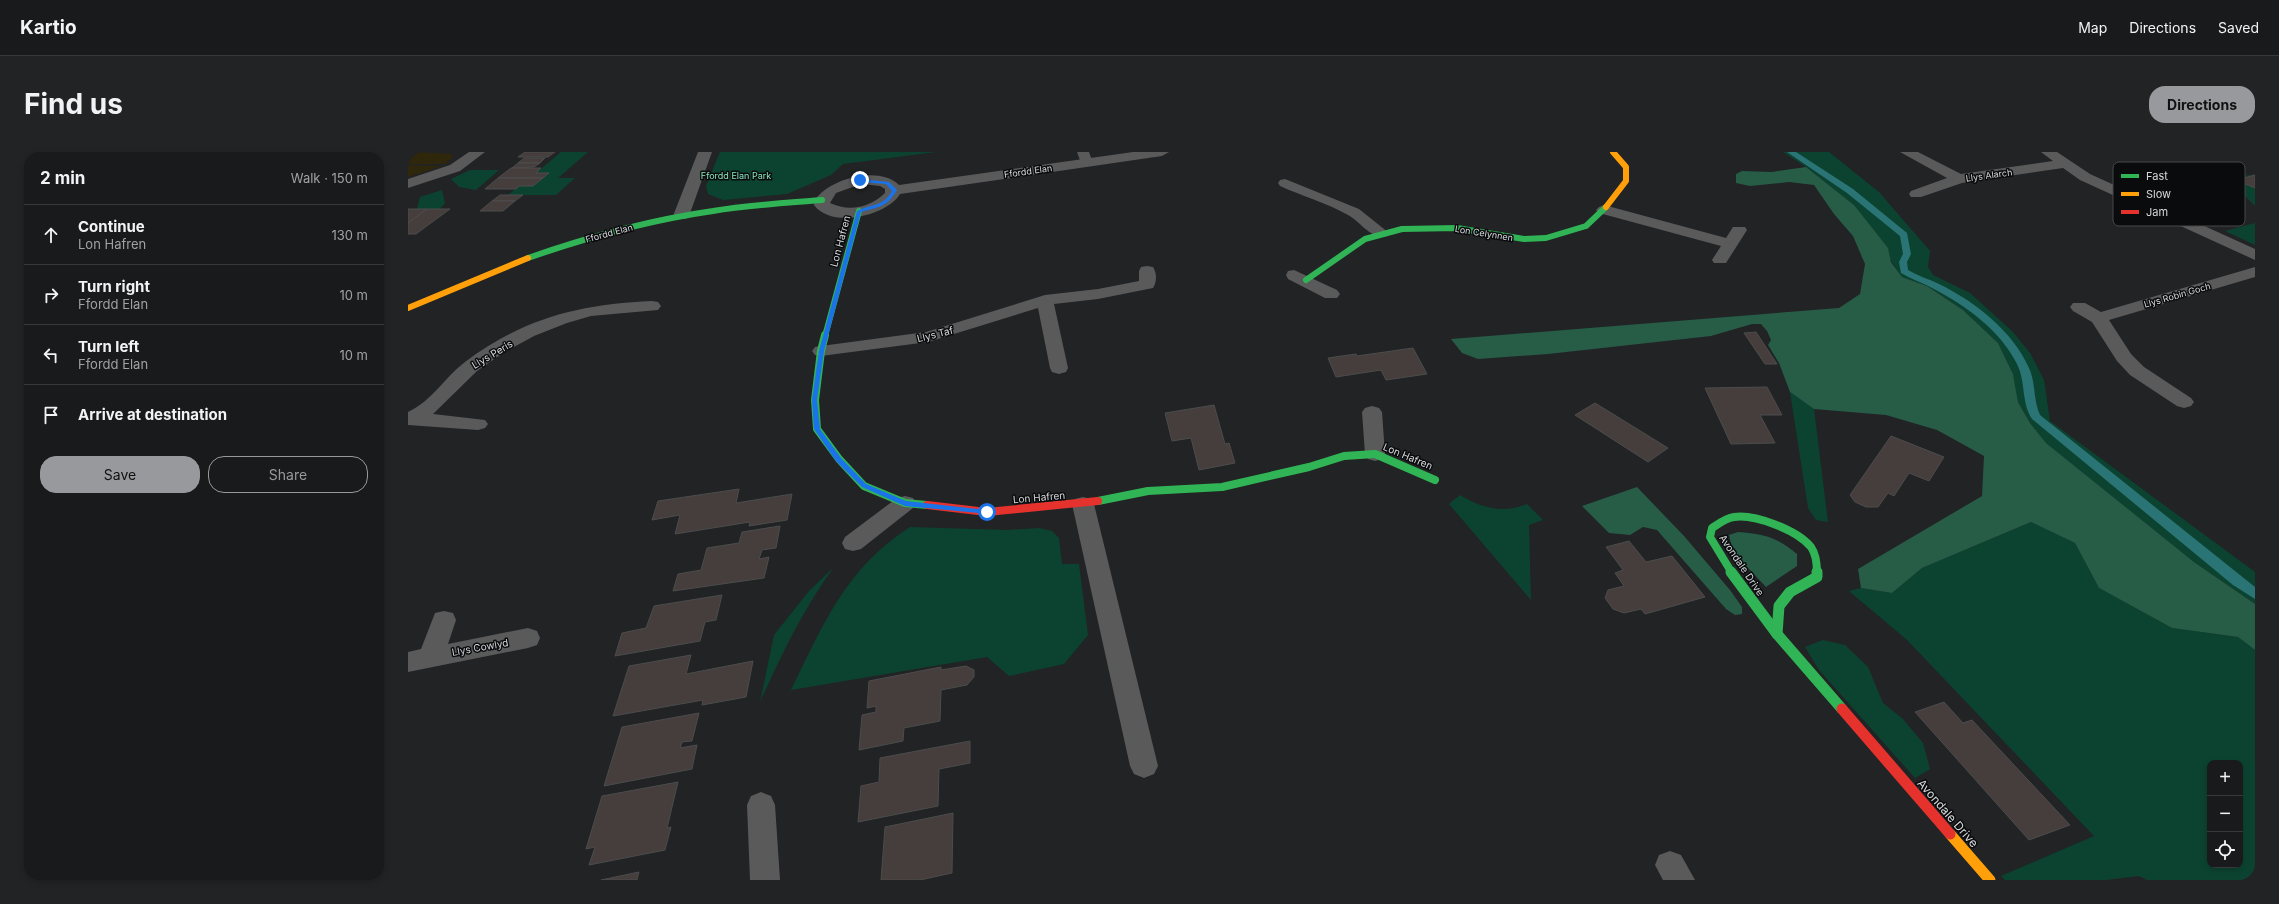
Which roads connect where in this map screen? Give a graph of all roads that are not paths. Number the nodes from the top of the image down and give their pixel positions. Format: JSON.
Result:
{"nodes":[{"id":1,"x":478,"y":152,"type":"edge"},
{"id":2,"x":705,"y":152,"type":"edge"},
{"id":3,"x":1162,"y":152,"type":"edge"},
{"id":4,"x":1613,"y":152,"type":"edge"},
{"id":5,"x":1907,"y":152,"type":"edge"},
{"id":6,"x":2048,"y":152,"type":"edge"},
{"id":7,"x":1085,"y":157,"type":"edge"},
{"id":8,"x":2064,"y":164,"type":"junction"},
{"id":9,"x":1959,"y":179,"type":"junction"},
{"id":10,"x":1281,"y":181,"type":"dead end"},
{"id":11,"x":408,"y":184,"type":"edge"},
{"id":12,"x":895,"y":190,"type":"junction"},
{"id":13,"x":2113,"y":190,"type":"edge"},
{"id":14,"x":1916,"y":194,"type":"dead end"},
{"id":15,"x":822,"y":200,"type":"junction"},
{"id":16,"x":1604,"y":210,"type":"junction"},
{"id":17,"x":859,"y":211,"type":"junction"},
{"id":18,"x":681,"y":216,"type":"junction"},
{"id":19,"x":2192,"y":226,"type":"edge"},
{"id":20,"x":1739,"y":230,"type":"dead end"},
{"id":21,"x":1381,"y":233,"type":"junction"},
{"id":22,"x":1731,"y":244,"type":"junction"},
{"id":23,"x":2255,"y":255,"type":"edge"},
{"id":24,"x":1720,"y":260,"type":"dead end"},
{"id":25,"x":1147,"y":271,"type":"dead end"},
{"id":26,"x":2255,"y":272,"type":"edge"},
{"id":27,"x":1300,"y":277,"type":"joint"},
{"id":28,"x":1331,"y":294,"type":"dead end"},
{"id":29,"x":1045,"y":300,"type":"junction"},
{"id":30,"x":652,"y":306,"type":"dead end"},
{"id":31,"x":2079,"y":307,"type":"dead end"},
{"id":32,"x":408,"y":308,"type":"edge"},
{"id":33,"x":2099,"y":318,"type":"junction"},
{"id":34,"x":821,"y":351,"type":"junction"},
{"id":35,"x":1059,"y":368,"type":"dead end"},
{"id":36,"x":2184,"y":402,"type":"dead end"},
{"id":37,"x":1372,"y":412,"type":"dead end"},
{"id":38,"x":410,"y":419,"type":"edge"},
{"id":39,"x":478,"y":424,"type":"dead end"},
{"id":40,"x":1375,"y":454,"type":"junction"},
{"id":41,"x":1435,"y":480,"type":"dead end"},
{"id":42,"x":905,"y":504,"type":"junction"},
{"id":43,"x":1083,"y":504,"type":"junction"},
{"id":44,"x":853,"y":543,"type":"dead end"},
{"id":45,"x":444,"y":620,"type":"dead end"},
{"id":46,"x":1777,"y":635,"type":"junction"},
{"id":47,"x":528,"y":638,"type":"dead end"},
{"id":48,"x":432,"y":656,"type":"junction"},
{"id":49,"x":408,"y":662,"type":"edge"},
{"id":50,"x":1144,"y":766,"type":"dead end"},
{"id":51,"x":761,"y":805,"type":"dead end"},
{"id":52,"x":765,"y":880,"type":"edge"},
{"id":53,"x":1990,"y":880,"type":"edge"}],
"edges":[{"from":1,"to":11,"type":"street"},
{"from":2,"to":18,"type":"street"},
{"from":3,"to":7,"type":"street","name":"Ffordd Elan"},
{"from":4,"to":16,"type":"street","name":"Lon Celynnen"},
{"from":5,"to":9,"type":"street"},
{"from":6,"to":8,"type":"street"},
{"from":7,"to":12,"type":"street","name":"Ffordd Elan"},
{"from":8,"to":9,"type":"street","name":"Llys Alarch"},
{"from":8,"to":13,"type":"street"},
{"from":9,"to":14,"type":"street","name":"Llys Alarch"},
{"from":10,"to":21,"type":"street"},
{"from":12,"to":15,"type":"street"},
{"from":12,"to":17,"type":"street"},
{"from":15,"to":17,"type":"street"},
{"from":15,"to":18,"type":"street","name":"Ffordd Elan"},
{"from":16,"to":21,"type":"street","name":"Lon Celynnen"},
{"from":16,"to":22,"type":"street"},
{"from":17,"to":34,"type":"street","name":"Lon Hafren"},
{"from":18,"to":32,"type":"street","name":"Ffordd Elan"},
{"from":19,"to":23,"type":"street"},
{"from":20,"to":22,"type":"street"},
{"from":21,"to":27,"type":"street","name":"Lon Celynnen"},
{"from":22,"to":24,"type":"street"},
{"from":25,"to":29,"type":"street","name":"Llys Taf"},
{"from":26,"to":33,"type":"street","name":"Llys Robin Goch"},
{"from":27,"to":28,"type":"street","name":"Lon Celynnen"},
{"from":29,"to":34,"type":"street","name":"Llys Taf"},
{"from":29,"to":35,"type":"street"},
{"from":30,"to":38,"type":"street","name":"Llys Peris"},
{"from":31,"to":33,"type":"street"},
{"from":33,"to":36,"type":"street"},
{"from":34,"to":42,"type":"street","name":"Lon Hafren"},
{"from":37,"to":40,"type":"street"},
{"from":38,"to":39,"type":"street","name":"Llys Peris"},
{"from":40,"to":41,"type":"street","name":"Lon Hafren"},
{"from":40,"to":43,"type":"street","name":"Lon Hafren"},
{"from":42,"to":43,"type":"street","name":"Lon Hafren"},
{"from":42,"to":44,"type":"street"},
{"from":43,"to":50,"type":"street"},
{"from":45,"to":48,"type":"street","name":"Llys Cowlyd"},
{"from":46,"to":46,"type":"street","name":"Avondale Drive"},
{"from":46,"to":53,"type":"street","name":"Avondale Drive"},
{"from":47,"to":48,"type":"street","name":"Llys Cowlyd"},
{"from":48,"to":49,"type":"street","name":"Llys Cowlyd"},
{"from":51,"to":52,"type":"street"}]}
